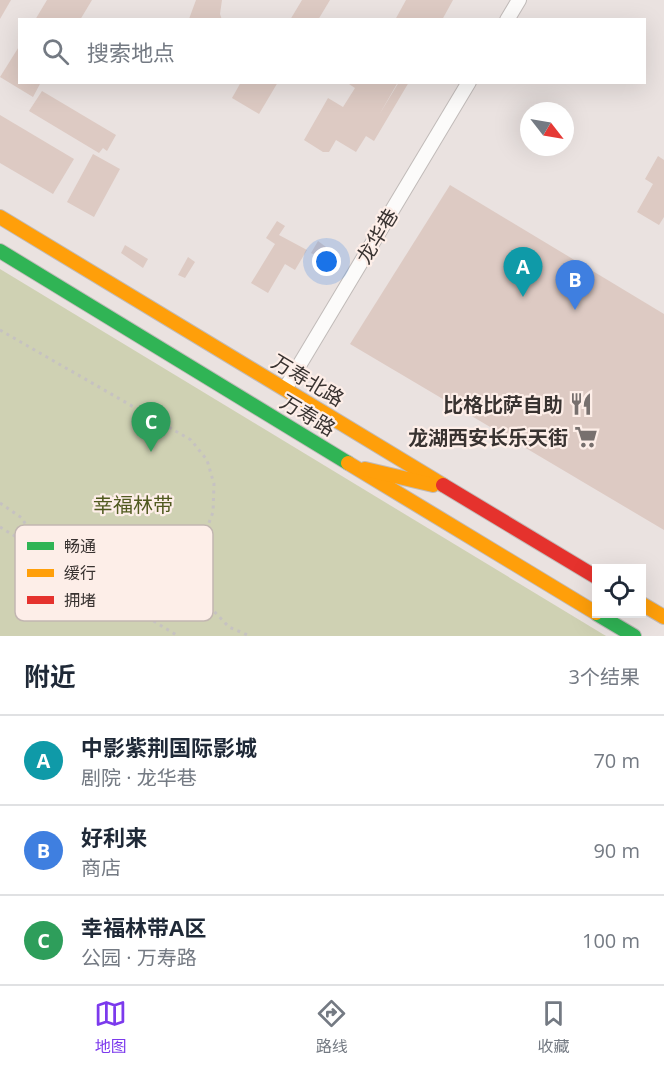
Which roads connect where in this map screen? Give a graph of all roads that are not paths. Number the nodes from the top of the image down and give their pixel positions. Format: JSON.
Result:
{"nodes":[{"id":1,"x":519,"y":0,"type":"edge"},
{"id":2,"x":508,"y":18,"type":"edge"},
{"id":3,"x":468,"y":84,"type":"edge"},
{"id":4,"x":0,"y":217,"type":"edge"},
{"id":5,"x":0,"y":251,"type":"edge"},
{"id":6,"x":285,"y":389,"type":"junction"},
{"id":7,"x":355,"y":466,"type":"junction"},
{"id":8,"x":453,"y":490,"type":"junction"},
{"id":9,"x":592,"y":574,"type":"edge"},
{"id":10,"x":646,"y":606,"type":"edge"},
{"id":11,"x":592,"y":610,"type":"edge"},
{"id":12,"x":664,"y":617,"type":"edge"},
{"id":13,"x":605,"y":618,"type":"edge"},
{"id":14,"x":634,"y":636,"type":"edge"}],
"edges":[{"from":1,"to":2,"type":"street"},
{"from":3,"to":6,"type":"street","name":"龙华巷"},
{"from":4,"to":6,"type":"main road","name":"万寿北路"},
{"from":5,"to":7,"type":"main road","name":"万寿路"},
{"from":6,"to":8,"type":"main road","name":"万寿北路"},
{"from":7,"to":8,"type":"main road"},
{"from":7,"to":11,"type":"main road","name":"万寿路"},
{"from":8,"to":9,"type":"main road","name":"万寿北路"},
{"from":10,"to":12,"type":"main road"},
{"from":13,"to":14,"type":"main road","name":"万寿路"}]}
